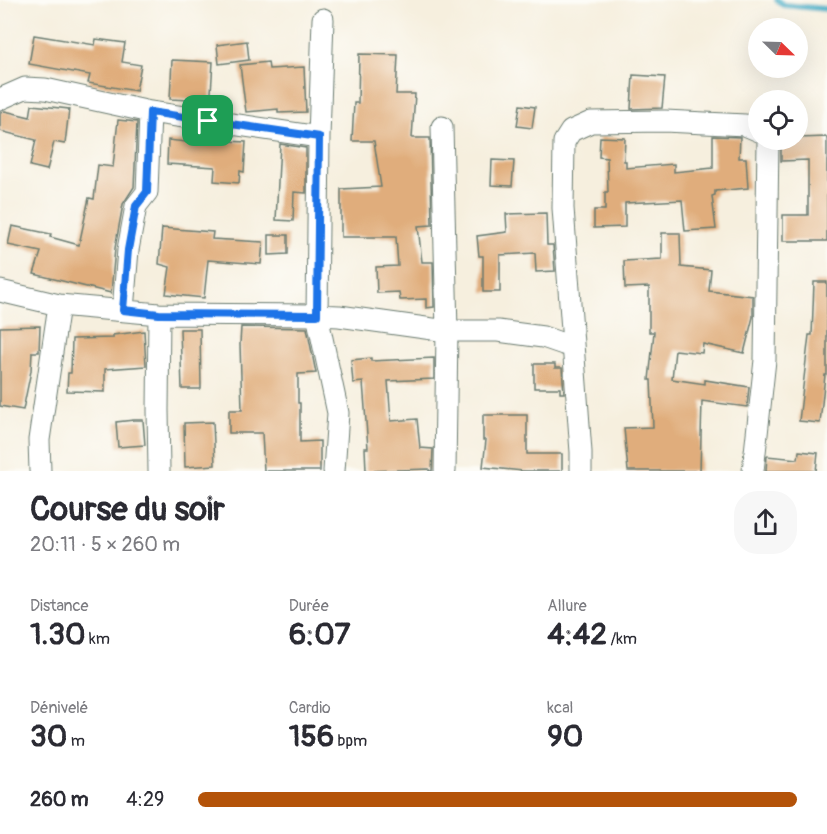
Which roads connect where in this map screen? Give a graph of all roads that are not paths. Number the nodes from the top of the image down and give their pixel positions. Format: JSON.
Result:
{"nodes":[{"id":1,"x":322,"y":19,"type":"dead end"},
{"id":2,"x":0,"y":99,"type":"edge"},
{"id":3,"x":150,"y":112,"type":"junction"},
{"id":4,"x":748,"y":126,"type":"edge"},
{"id":5,"x":442,"y":127,"type":"dead end"},
{"id":6,"x":319,"y":137,"type":"junction"},
{"id":7,"x":768,"y":150,"type":"edge"},
{"id":8,"x":0,"y":291,"type":"edge"},
{"id":9,"x":59,"y":305,"type":"junction"},
{"id":10,"x":123,"y":310,"type":"junction"},
{"id":11,"x":159,"y":314,"type":"junction"},
{"id":12,"x":317,"y":315,"type":"junction"},
{"id":13,"x":447,"y":331,"type":"junction"},
{"id":14,"x":572,"y":347,"type":"junction"},
{"id":15,"x":40,"y":471,"type":"edge"},
{"id":16,"x":159,"y":471,"type":"edge"},
{"id":17,"x":334,"y":471,"type":"edge"},
{"id":18,"x":445,"y":471,"type":"edge"},
{"id":19,"x":581,"y":471,"type":"edge"},
{"id":20,"x":753,"y":471,"type":"edge"}],
"edges":[{"from":1,"to":6,"type":"street"},
{"from":2,"to":3,"type":"street"},
{"from":3,"to":6,"type":"street"},
{"from":3,"to":10,"type":"street"},
{"from":4,"to":14,"type":"street"},
{"from":5,"to":13,"type":"street"},
{"from":6,"to":12,"type":"street"},
{"from":7,"to":20,"type":"street"},
{"from":8,"to":9,"type":"street"},
{"from":9,"to":10,"type":"street"},
{"from":9,"to":15,"type":"street"},
{"from":10,"to":11,"type":"street"},
{"from":11,"to":12,"type":"street"},
{"from":11,"to":16,"type":"street"},
{"from":12,"to":13,"type":"street"},
{"from":12,"to":17,"type":"street"},
{"from":13,"to":14,"type":"street"},
{"from":13,"to":18,"type":"street"},
{"from":14,"to":19,"type":"street"}]}
